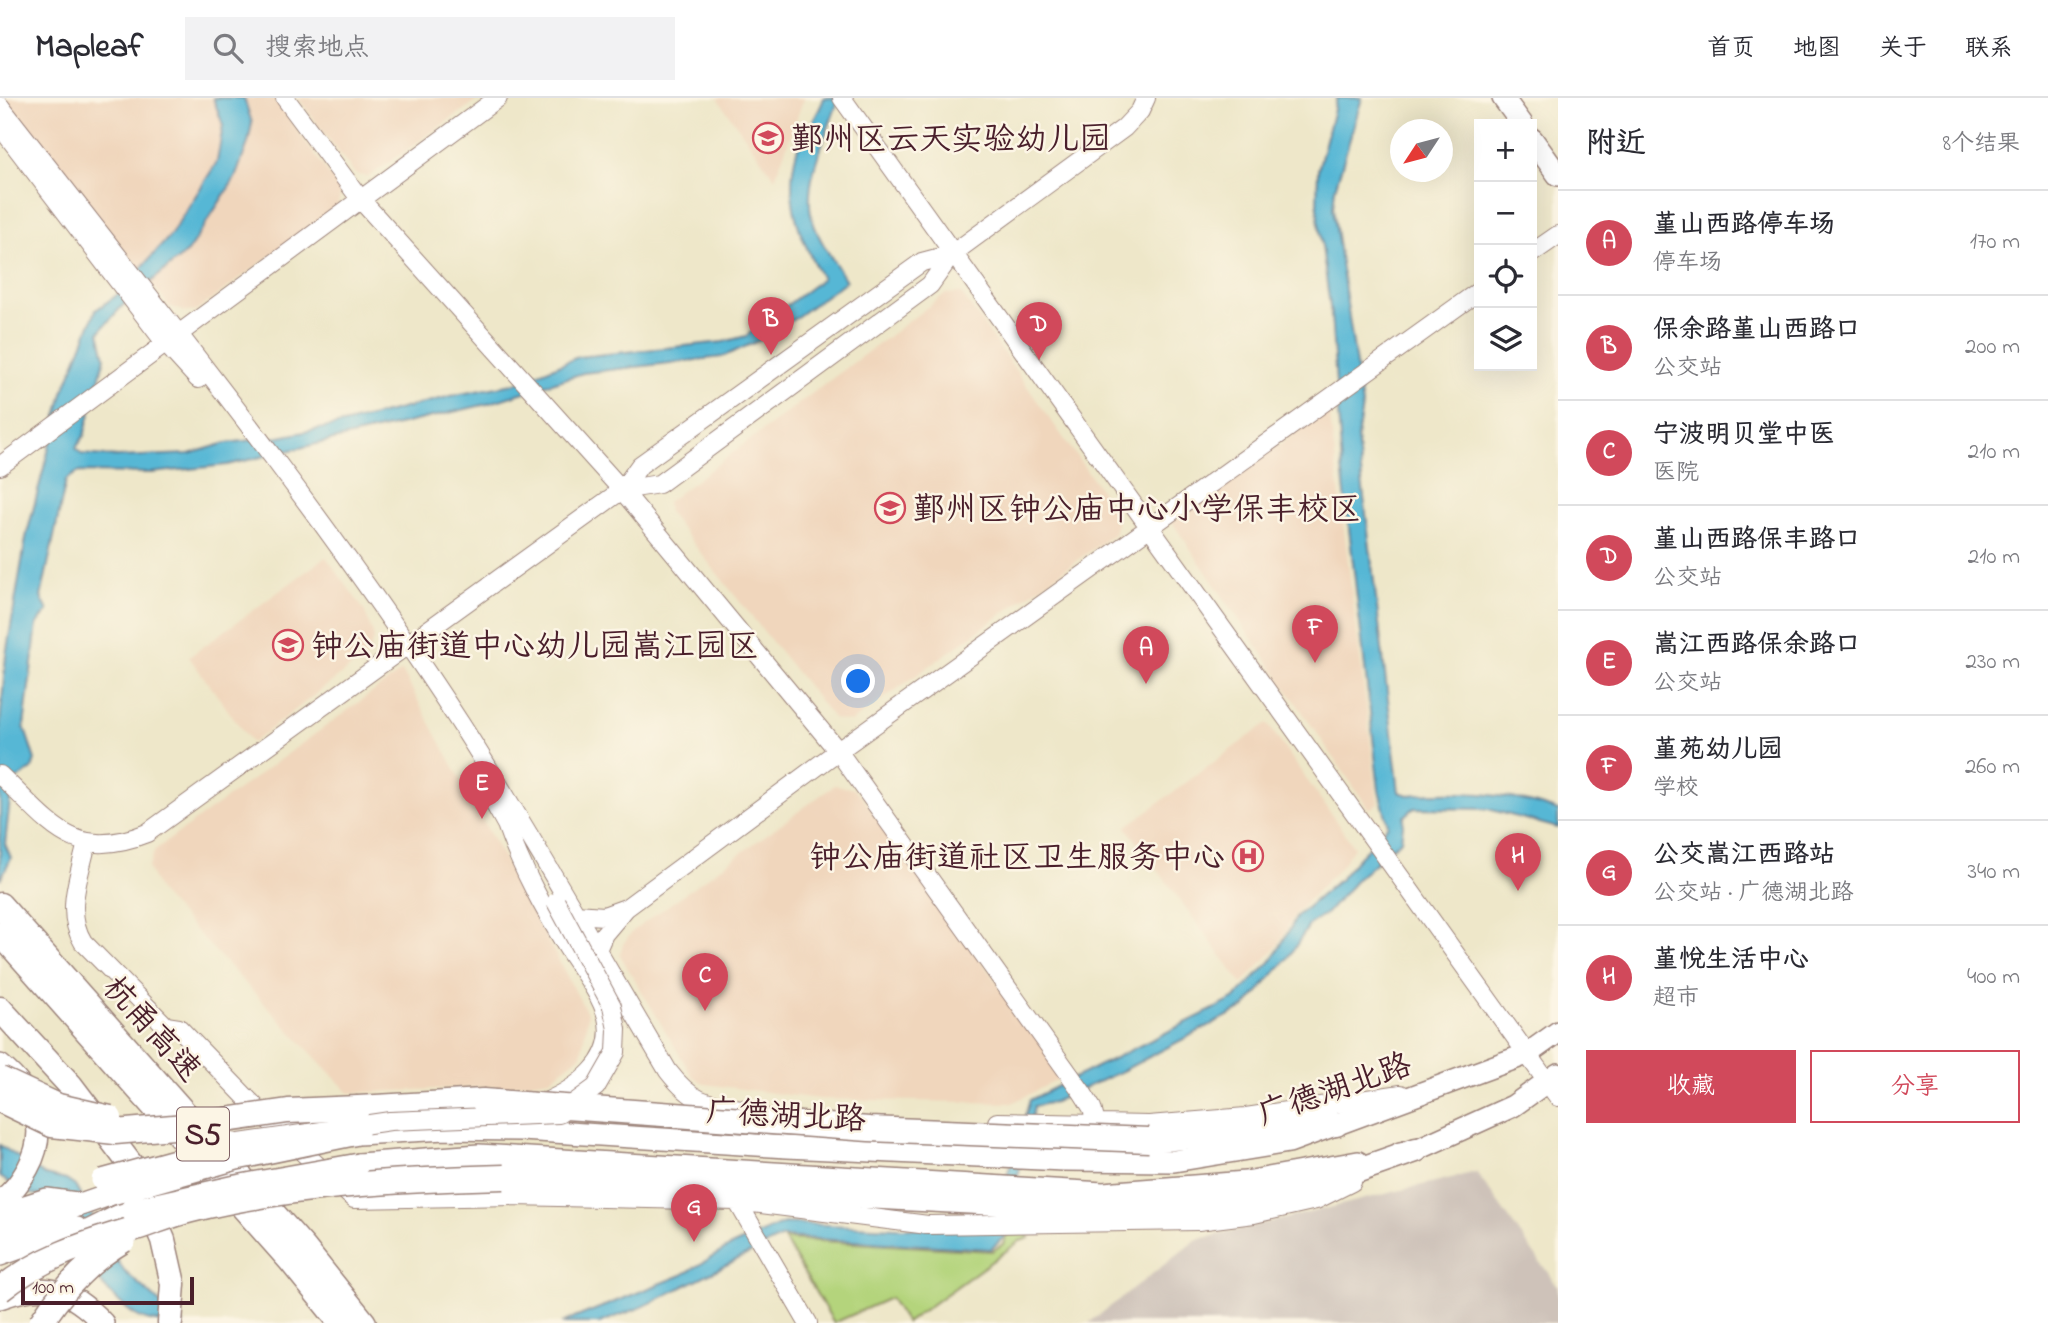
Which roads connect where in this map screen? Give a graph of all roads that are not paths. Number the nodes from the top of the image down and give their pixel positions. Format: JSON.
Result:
{"nodes":[{"id":1,"x":285,"y":98,"type":"edge"},
{"id":2,"x":498,"y":98,"type":"edge"},
{"id":3,"x":1146,"y":98,"type":"edge"},
{"id":4,"x":1503,"y":98,"type":"edge"},
{"id":5,"x":845,"y":102,"type":"edge"},
{"id":6,"x":0,"y":106,"type":"edge"},
{"id":7,"x":1518,"y":119,"type":"edge"},
{"id":8,"x":0,"y":126,"type":"edge"},
{"id":9,"x":1537,"y":146,"type":"edge"},
{"id":10,"x":1558,"y":175,"type":"edge"},
{"id":11,"x":360,"y":200,"type":"junction"},
{"id":12,"x":1558,"y":235,"type":"edge"},
{"id":13,"x":1537,"y":250,"type":"edge"},
{"id":14,"x":952,"y":254,"type":"junction"},
{"id":15,"x":1474,"y":295,"type":"edge"},
{"id":16,"x":172,"y":340,"type":"junction"},
{"id":17,"x":0,"y":466,"type":"edge"},
{"id":18,"x":622,"y":490,"type":"junction"},
{"id":19,"x":1150,"y":527,"type":"junction"},
{"id":20,"x":403,"y":648,"type":"junction"},
{"id":21,"x":838,"y":751,"type":"junction"},
{"id":22,"x":0,"y":775,"type":"edge"},
{"id":23,"x":507,"y":827,"type":"junction"},
{"id":24,"x":87,"y":842,"type":"junction"},
{"id":25,"x":0,"y":905,"type":"edge"},
{"id":26,"x":626,"y":908,"type":"junction"},
{"id":27,"x":576,"y":914,"type":"junction"},
{"id":28,"x":0,"y":933,"type":"edge"},
{"id":29,"x":597,"y":950,"type":"junction"},
{"id":30,"x":33,"y":956,"type":"junction"},
{"id":31,"x":0,"y":1009,"type":"edge"},
{"id":32,"x":1558,"y":1032,"type":"edge"},
{"id":33,"x":1527,"y":1054,"type":"junction"},
{"id":34,"x":0,"y":1065,"type":"edge"},
{"id":35,"x":0,"y":1079,"type":"edge"},
{"id":36,"x":1554,"y":1084,"type":"edge"},
{"id":37,"x":1425,"y":1091,"type":"junction"},
{"id":38,"x":0,"y":1100,"type":"edge"},
{"id":39,"x":272,"y":1124,"type":"junction"},
{"id":40,"x":1096,"y":1124,"type":"junction"},
{"id":41,"x":1336,"y":1124,"type":"junction"},
{"id":42,"x":232,"y":1132,"type":"junction"},
{"id":43,"x":1416,"y":1150,"type":"junction"},
{"id":44,"x":5,"y":1198,"type":"edge"},
{"id":45,"x":737,"y":1201,"type":"junction"},
{"id":46,"x":77,"y":1203,"type":"junction"},
{"id":47,"x":130,"y":1210,"type":"junction"},
{"id":48,"x":0,"y":1214,"type":"edge"},
{"id":49,"x":170,"y":1217,"type":"junction"},
{"id":50,"x":0,"y":1233,"type":"edge"},
{"id":51,"x":0,"y":1255,"type":"edge"},
{"id":52,"x":0,"y":1278,"type":"edge"},
{"id":53,"x":0,"y":1290,"type":"edge"},
{"id":54,"x":0,"y":1298,"type":"edge"},
{"id":55,"x":41,"y":1323,"type":"edge"},
{"id":56,"x":103,"y":1323,"type":"edge"},
{"id":57,"x":170,"y":1323,"type":"edge"},
{"id":58,"x":341,"y":1323,"type":"edge"},
{"id":59,"x":364,"y":1323,"type":"edge"},
{"id":60,"x":808,"y":1323,"type":"edge"}],
"edges":[{"from":1,"to":11,"type":"street"},
{"from":2,"to":11,"type":"street"},
{"from":3,"to":14,"type":"street"},
{"from":4,"to":7,"type":"main road"},
{"from":5,"to":14,"type":"street"},
{"from":6,"to":16,"type":"street"},
{"from":8,"to":16,"type":"street"},
{"from":9,"to":10,"type":"main road"},
{"from":11,"to":16,"type":"street"},
{"from":11,"to":18,"type":"street"},
{"from":12,"to":13,"type":"street"},
{"from":14,"to":18,"type":"street"},
{"from":14,"to":18,"type":"street"},
{"from":14,"to":19,"type":"street"},
{"from":15,"to":19,"type":"street"},
{"from":16,"to":17,"type":"street"},
{"from":16,"to":20,"type":"street"},
{"from":16,"to":20,"type":"street"},
{"from":18,"to":20,"type":"street"},
{"from":18,"to":21,"type":"street"},
{"from":19,"to":21,"type":"street"},
{"from":19,"to":33,"type":"street"},
{"from":20,"to":23,"type":"street"},
{"from":20,"to":24,"type":"street"},
{"from":20,"to":27,"type":"street"},
{"from":21,"to":26,"type":"street"},
{"from":21,"to":40,"type":"street"},
{"from":22,"to":24,"type":"street"},
{"from":23,"to":39,"type":"street"},
{"from":23,"to":42,"type":"street","bridge":true},
{"from":24,"to":39,"type":"street"},
{"from":25,"to":30,"type":"highway","name":"杭甬高速","number":"S5"},
{"from":26,"to":27,"type":"street"},
{"from":26,"to":29,"type":"street"},
{"from":27,"to":29,"type":"street"},
{"from":28,"to":30,"type":"highway","name":"杭甬高速","number":"S5"},
{"from":29,"to":40,"type":"street"},
{"from":30,"to":58,"type":"highway","name":"杭甬高速","number":"S5"},
{"from":30,"to":59,"type":"highway","name":"杭甬高速","number":"S5"},
{"from":31,"to":57,"type":"highway","bridge":true},
{"from":32,"to":33,"type":"main road","name":"广德湖北路"},
{"from":33,"to":36,"type":"street"},
{"from":33,"to":37,"type":"main road","name":"广德湖北路"},
{"from":34,"to":44,"type":"main road","bridge":true},
{"from":35,"to":42,"type":"highway","bridge":true},
{"from":36,"to":43,"type":"main road","name":"广德湖北路"},
{"from":37,"to":40,"type":"street"},
{"from":37,"to":41,"type":"main road","name":"广德湖北路"},
{"from":38,"to":42,"type":"highway","bridge":true},
{"from":39,"to":45,"type":"street"},
{"from":41,"to":42,"type":"highway","bridge":true},
{"from":41,"to":46,"type":"main road","name":"广德湖北路","bridge":true},
{"from":42,"to":46,"type":"main road","bridge":true},
{"from":43,"to":45,"type":"street"},
{"from":43,"to":47,"type":"main road","name":"广德湖北路","bridge":true},
{"from":43,"to":49,"type":"highway","bridge":true},
{"from":45,"to":60,"type":"street"},
{"from":46,"to":48,"type":"main road"},
{"from":46,"to":50,"type":"main road","name":"广德湖北路"},
{"from":47,"to":51,"type":"main road","name":"广德湖北路"},
{"from":47,"to":52,"type":"main road"},
{"from":49,"to":53,"type":"highway","bridge":true},
{"from":49,"to":55,"type":"highway","bridge":true},
{"from":54,"to":56,"type":"main road"}]}
